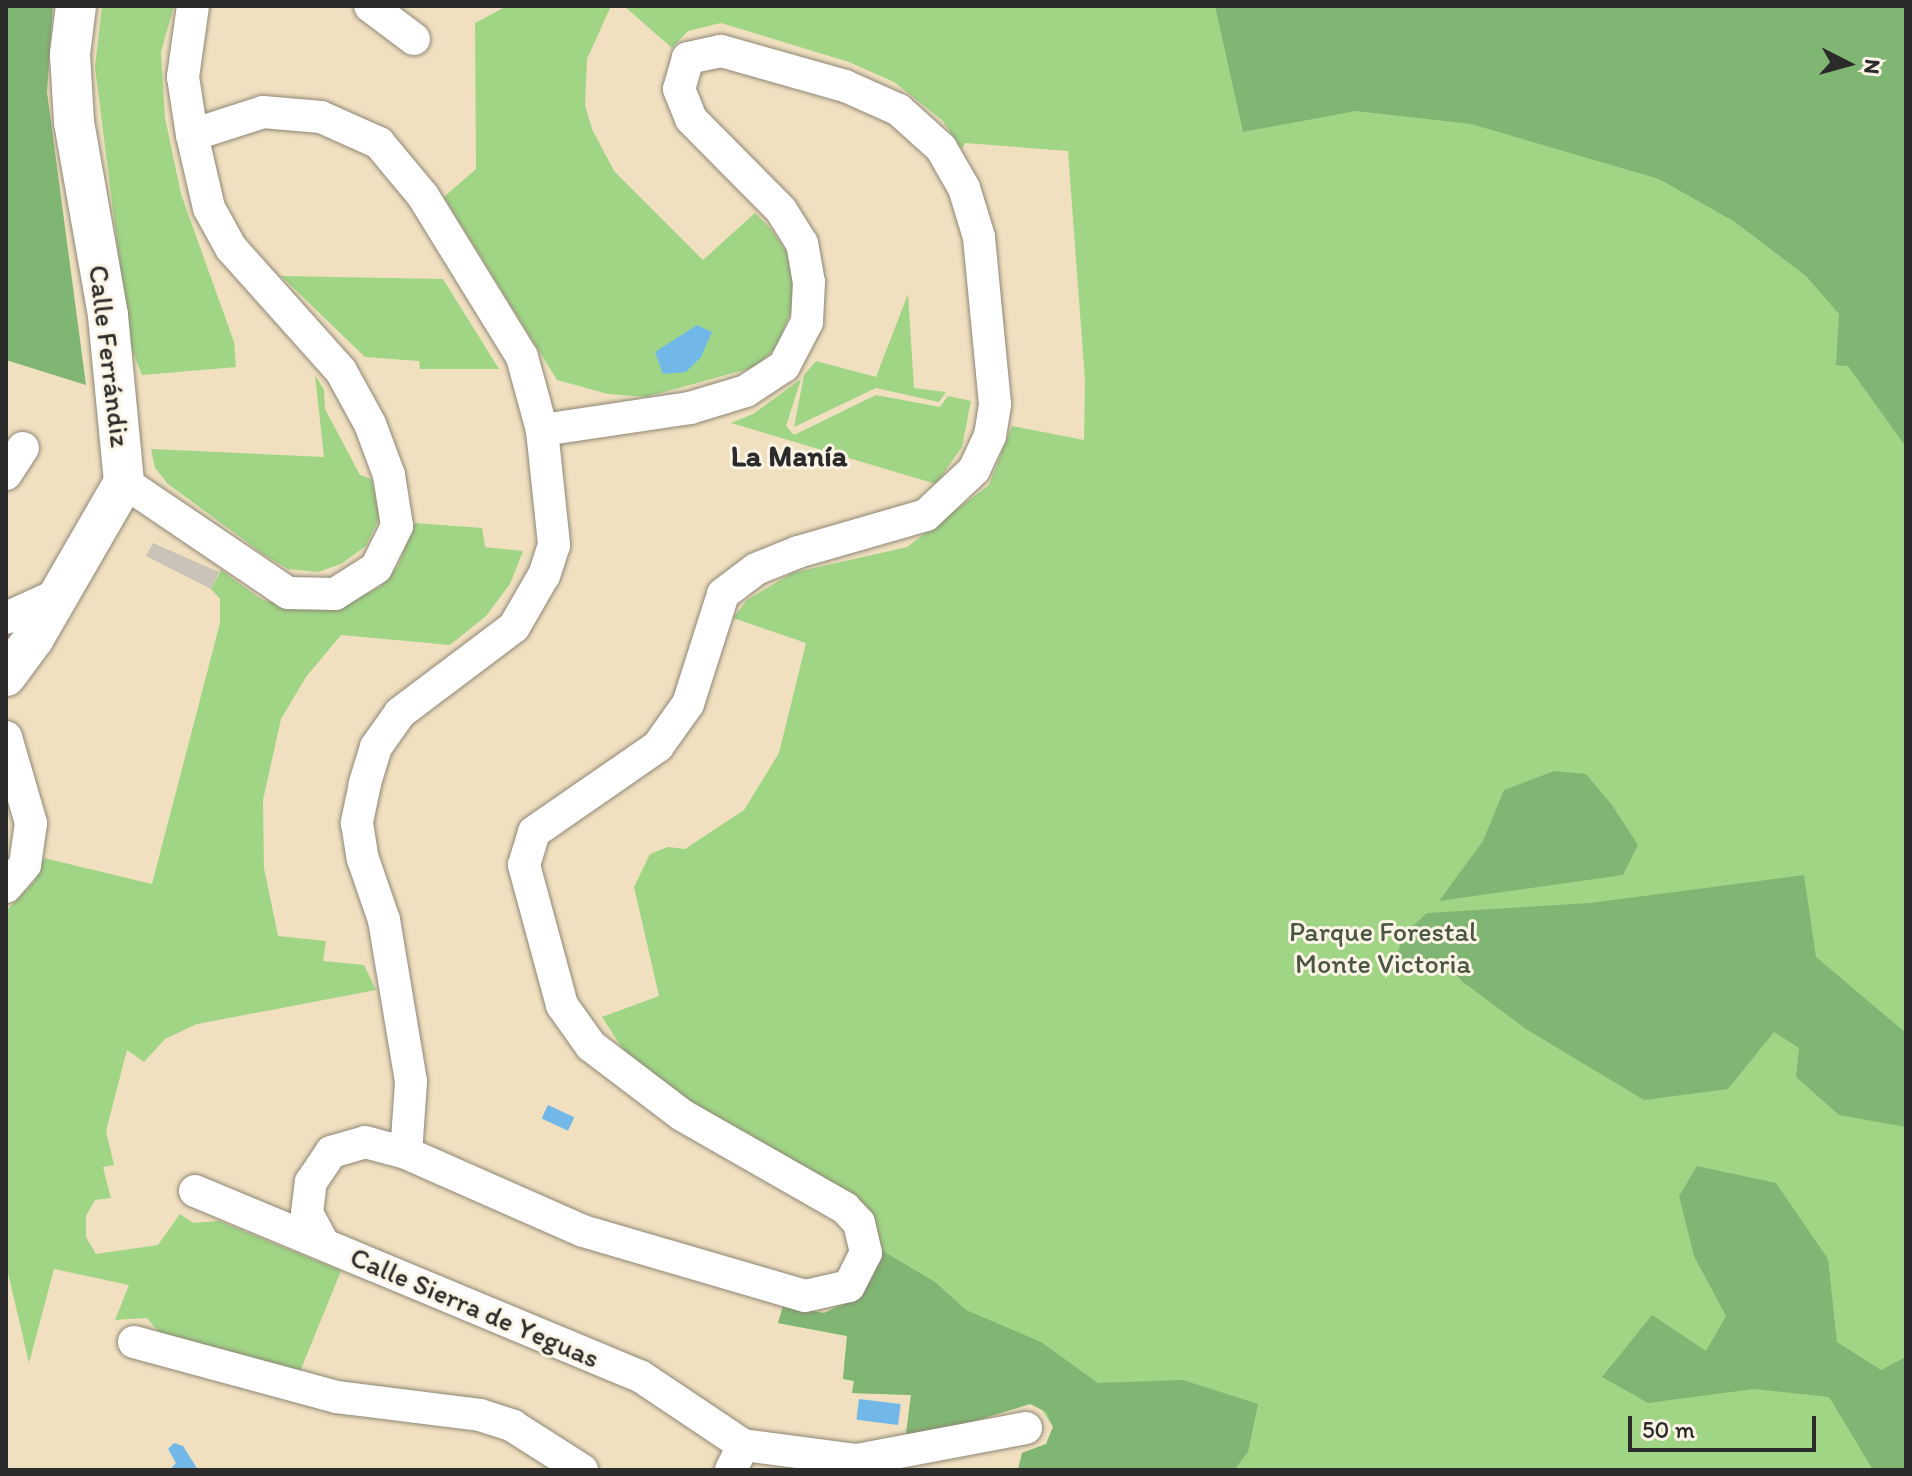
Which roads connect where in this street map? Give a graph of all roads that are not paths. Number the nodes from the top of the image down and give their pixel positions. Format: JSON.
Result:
{"nodes":[{"id":1,"x":76,"y":6,"type":"edge"},
{"id":2,"x":193,"y":6,"type":"edge"},
{"id":3,"x":370,"y":6,"type":"edge"},
{"id":4,"x":414,"y":39,"type":"dead end"},
{"id":5,"x":192,"y":135,"type":"junction"},
{"id":6,"x":542,"y":430,"type":"junction"},
{"id":7,"x":23,"y":448,"type":"dead end"},
{"id":8,"x":6,"y":474,"type":"edge"},
{"id":9,"x":124,"y":482,"type":"junction"},
{"id":10,"x":55,"y":596,"type":"junction"},
{"id":11,"x":6,"y":618,"type":"edge"},
{"id":12,"x":7,"y":682,"type":"edge"},
{"id":13,"x":7,"y":742,"type":"edge"},
{"id":14,"x":14,"y":789,"type":"edge"},
{"id":15,"x":6,"y":887,"type":"edge"},
{"id":16,"x":406,"y":1153,"type":"junction"},
{"id":17,"x":195,"y":1191,"type":"dead end"},
{"id":18,"x":323,"y":1243,"type":"junction"},
{"id":19,"x":134,"y":1342,"type":"dead end"},
{"id":20,"x":1026,"y":1428,"type":"dead end"},
{"id":21,"x":737,"y":1457,"type":"edge"},
{"id":22,"x":582,"y":1470,"type":"edge"}],
"edges":[{"from":1,"to":9,"type":"main road","name":"Calle Ferrándiz"},
{"from":2,"to":5,"type":"street"},
{"from":3,"to":4,"type":"street"},
{"from":5,"to":6,"type":"street"},
{"from":5,"to":9,"type":"street"},
{"from":6,"to":16,"type":"street"},
{"from":6,"to":16,"type":"street"},
{"from":7,"to":8,"type":"street"},
{"from":9,"to":10,"type":"main road","name":"Calle Ferrándiz"},
{"from":10,"to":11,"type":"street"},
{"from":10,"to":12,"type":"main road","name":"Calle Ferrándiz"},
{"from":13,"to":14,"type":"street"},
{"from":14,"to":15,"type":"street"},
{"from":16,"to":18,"type":"street"},
{"from":17,"to":18,"type":"street","name":"Calle Sierra de Yeguas"},
{"from":18,"to":21,"type":"street","name":"Calle Sierra de Yeguas"},
{"from":19,"to":22,"type":"street"},
{"from":20,"to":21,"type":"street"}]}
